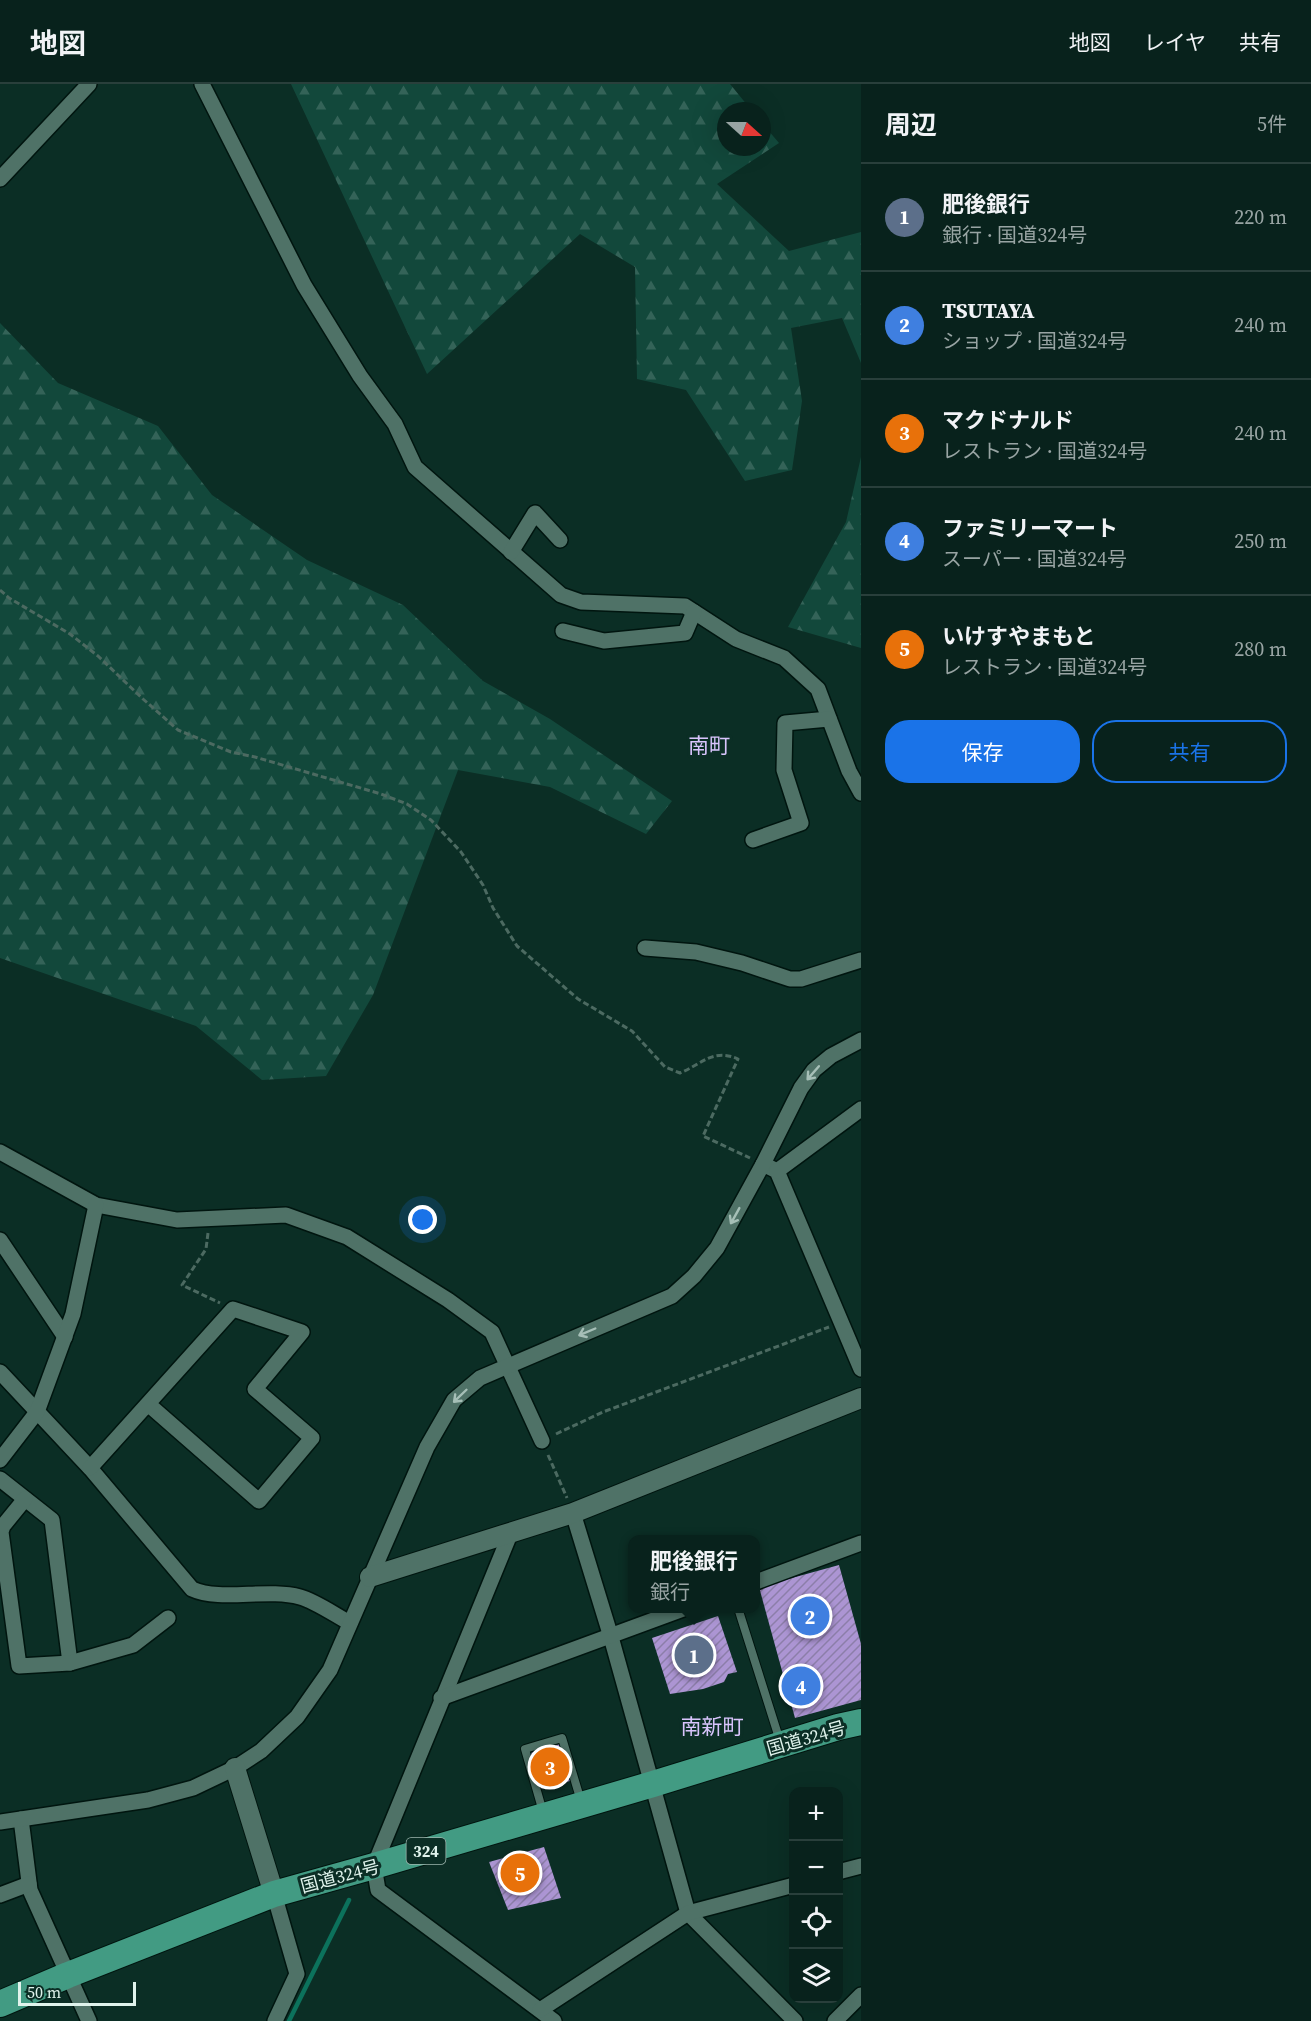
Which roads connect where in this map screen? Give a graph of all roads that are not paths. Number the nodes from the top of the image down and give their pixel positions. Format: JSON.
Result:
{"nodes":[{"id":1,"x":89,"y":84,"type":"edge"},
{"id":2,"x":202,"y":84,"type":"edge"},
{"id":3,"x":0,"y":179,"type":"edge"},
{"id":4,"x":560,"y":540,"type":"dead end"},
{"id":5,"x":511,"y":552,"type":"junction"},
{"id":6,"x":694,"y":612,"type":"junction"},
{"id":7,"x":563,"y":632,"type":"dead end"},
{"id":8,"x":829,"y":719,"type":"junction"},
{"id":9,"x":861,"y":793,"type":"edge"},
{"id":10,"x":753,"y":840,"type":"dead end"},
{"id":11,"x":645,"y":948,"type":"dead end"},
{"id":12,"x":861,"y":960,"type":"edge"},
{"id":13,"x":861,"y":1040,"type":"edge"},
{"id":14,"x":861,"y":1109,"type":"edge"},
{"id":15,"x":0,"y":1152,"type":"edge"},
{"id":16,"x":770,"y":1168,"type":"junction"},
{"id":17,"x":96,"y":1205,"type":"junction"},
{"id":18,"x":0,"y":1240,"type":"edge"},
{"id":19,"x":64,"y":1337,"type":"junction"},
{"id":20,"x":508,"y":1366,"type":"junction"},
{"id":21,"x":861,"y":1369,"type":"edge"},
{"id":22,"x":0,"y":1372,"type":"edge"},
{"id":23,"x":861,"y":1398,"type":"edge"},
{"id":24,"x":148,"y":1404,"type":"junction"},
{"id":25,"x":37,"y":1412,"type":"junction"},
{"id":26,"x":542,"y":1441,"type":"road end"},
{"id":27,"x":0,"y":1460,"type":"edge"},
{"id":28,"x":90,"y":1468,"type":"junction"},
{"id":29,"x":0,"y":1479,"type":"edge"},
{"id":30,"x":25,"y":1499,"type":"junction"},
{"id":31,"x":573,"y":1513,"type":"junction"},
{"id":32,"x":511,"y":1532,"type":"junction"},
{"id":33,"x":861,"y":1543,"type":"edge"},
{"id":34,"x":370,"y":1576,"type":"junction"},
{"id":35,"x":760,"y":1581,"type":"edge"},
{"id":36,"x":673,"y":1613,"type":"edge"},
{"id":37,"x":740,"y":1613,"type":"edge"},
{"id":38,"x":168,"y":1618,"type":"dead end"},
{"id":39,"x":350,"y":1623,"type":"junction"},
{"id":40,"x":611,"y":1637,"type":"junction"},
{"id":41,"x":70,"y":1663,"type":"junction"},
{"id":42,"x":441,"y":1698,"type":"junction"},
{"id":43,"x":861,"y":1722,"type":"edge"},
{"id":44,"x":782,"y":1744,"type":"junction"},
{"id":45,"x":236,"y":1768,"type":"junction"},
{"id":46,"x":653,"y":1784,"type":"junction"},
{"id":47,"x":582,"y":1805,"type":"junction"},
{"id":48,"x":545,"y":1816,"type":"junction"},
{"id":49,"x":21,"y":1819,"type":"junction"},
{"id":50,"x":0,"y":1822,"type":"edge"},
{"id":51,"x":374,"y":1866,"type":"junction"},
{"id":52,"x":861,"y":1866,"type":"edge"},
{"id":53,"x":843,"y":1871,"type":"edge"},
{"id":54,"x":29,"y":1884,"type":"junction"},
{"id":55,"x":789,"y":1885,"type":"edge"},
{"id":56,"x":274,"y":1894,"type":"junction"},
{"id":57,"x":0,"y":1895,"type":"edge"},
{"id":58,"x":688,"y":1913,"type":"junction"},
{"id":59,"x":68,"y":1975,"type":"junction"},
{"id":60,"x":861,"y":1995,"type":"edge"},
{"id":61,"x":0,"y":2004,"type":"edge"},
{"id":62,"x":540,"y":2010,"type":"junction"},
{"id":63,"x":89,"y":2021,"type":"edge"},
{"id":64,"x":275,"y":2021,"type":"edge"},
{"id":65,"x":554,"y":2021,"type":"edge"},
{"id":66,"x":795,"y":2021,"type":"edge"},
{"id":67,"x":835,"y":2021,"type":"edge"}],
"edges":[{"from":1,"to":3,"type":"street"},
{"from":2,"to":5,"type":"street"},
{"from":4,"to":5,"type":"street"},
{"from":5,"to":6,"type":"street"},
{"from":6,"to":7,"type":"street"},
{"from":6,"to":8,"type":"street"},
{"from":8,"to":9,"type":"street"},
{"from":8,"to":10,"type":"street"},
{"from":11,"to":12,"type":"street"},
{"from":13,"to":16,"type":"street","one_way":true},
{"from":14,"to":16,"type":"street"},
{"from":15,"to":17,"type":"street"},
{"from":16,"to":20,"type":"street","one_way":true},
{"from":16,"to":21,"type":"street"},
{"from":17,"to":19,"type":"street"},
{"from":17,"to":20,"type":"street"},
{"from":18,"to":19,"type":"street"},
{"from":19,"to":25,"type":"street"},
{"from":20,"to":26,"type":"street"},
{"from":20,"to":34,"type":"street","one_way":true},
{"from":22,"to":25,"type":"street"},
{"from":23,"to":31,"type":"street"},
{"from":24,"to":24,"type":"street"},
{"from":24,"to":28,"type":"street"},
{"from":25,"to":27,"type":"street"},
{"from":25,"to":28,"type":"street"},
{"from":28,"to":39,"type":"street"},
{"from":29,"to":30,"type":"street"},
{"from":30,"to":41,"type":"street"},
{"from":30,"to":41,"type":"street"},
{"from":31,"to":32,"type":"street"},
{"from":31,"to":40,"type":"street"},
{"from":32,"to":34,"type":"street"},
{"from":32,"to":42,"type":"street"},
{"from":33,"to":35,"type":"street"},
{"from":34,"to":39,"type":"street"},
{"from":36,"to":40,"type":"street"},
{"from":37,"to":44,"type":"lane"},
{"from":38,"to":41,"type":"street"},
{"from":39,"to":45,"type":"street"},
{"from":40,"to":42,"type":"street"},
{"from":40,"to":46,"type":"street"},
{"from":42,"to":51,"type":"street"},
{"from":43,"to":44,"type":"highway","name":"国道324号","number":"324"},
{"from":44,"to":46,"type":"highway","name":"国道324号","number":"324"},
{"from":45,"to":49,"type":"street"},
{"from":45,"to":56,"type":"street"},
{"from":46,"to":47,"type":"highway","name":"国道324号","number":"324"},
{"from":46,"to":58,"type":"street"},
{"from":47,"to":48,"type":"highway","name":"国道324号","number":"324"},
{"from":47,"to":48,"type":"lane"},
{"from":48,"to":51,"type":"highway","name":"国道324号","number":"324"},
{"from":49,"to":50,"type":"street"},
{"from":49,"to":54,"type":"street"},
{"from":51,"to":56,"type":"highway","name":"国道324号","number":"324"},
{"from":51,"to":62,"type":"street"},
{"from":52,"to":53,"type":"street"},
{"from":54,"to":57,"type":"street"},
{"from":54,"to":59,"type":"street"},
{"from":55,"to":58,"type":"street"},
{"from":56,"to":59,"type":"highway","name":"国道324号","number":"324"},
{"from":56,"to":64,"type":"street"},
{"from":58,"to":62,"type":"street"},
{"from":58,"to":66,"type":"street"},
{"from":59,"to":61,"type":"highway","name":"国道324号","number":"324"},
{"from":59,"to":63,"type":"street"},
{"from":60,"to":67,"type":"street"},
{"from":62,"to":65,"type":"street"}]}
